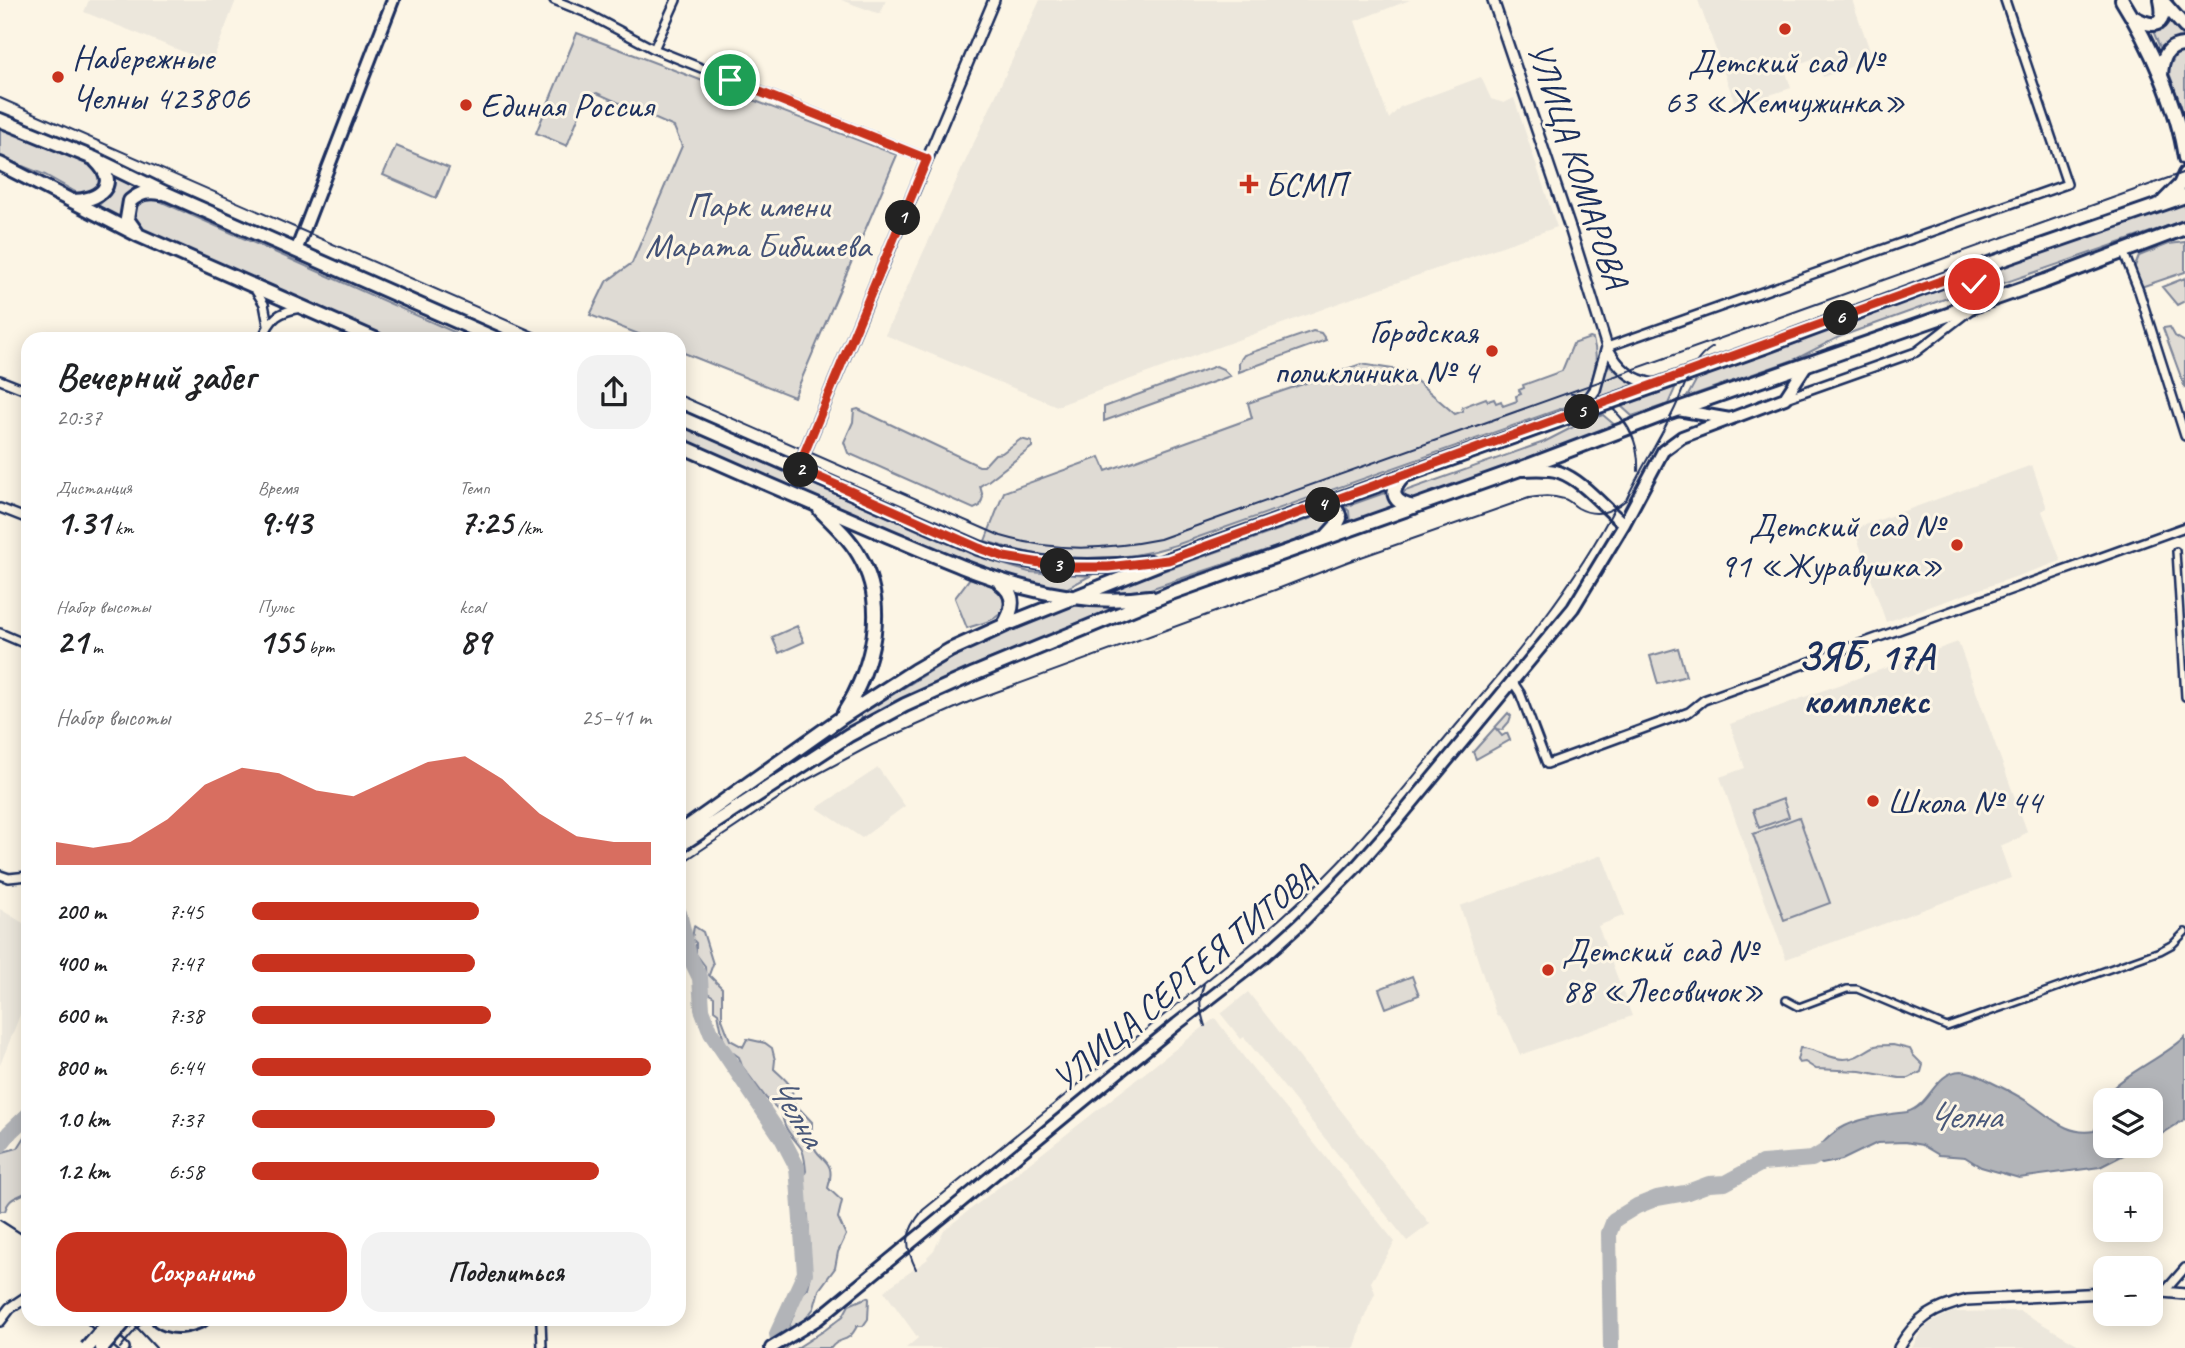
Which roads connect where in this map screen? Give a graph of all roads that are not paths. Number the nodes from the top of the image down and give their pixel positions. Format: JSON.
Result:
{"nodes":[{"id":1,"x":393,"y":0,"type":"edge"},
{"id":2,"x":554,"y":0,"type":"edge"},
{"id":3,"x":676,"y":0,"type":"edge"},
{"id":4,"x":994,"y":0,"type":"edge"},
{"id":5,"x":1493,"y":0,"type":"edge"},
{"id":6,"x":2005,"y":0,"type":"edge"},
{"id":7,"x":2122,"y":0,"type":"edge"},
{"id":8,"x":2161,"y":0,"type":"edge"},
{"id":9,"x":2133,"y":17,"type":"junction"},
{"id":10,"x":2185,"y":27,"type":"edge"},
{"id":11,"x":2185,"y":45,"type":"edge"},
{"id":12,"x":654,"y":49,"type":"junction"},
{"id":13,"x":2161,"y":78,"type":"junction"},
{"id":14,"x":0,"y":120,"type":"edge"},
{"id":15,"x":93,"y":158,"type":"junction"},
{"id":16,"x":2185,"y":158,"type":"edge"},
{"id":17,"x":927,"y":159,"type":"junction"},
{"id":18,"x":0,"y":164,"type":"edge"},
{"id":19,"x":2185,"y":174,"type":"edge"},
{"id":20,"x":165,"y":193,"type":"junction"},
{"id":21,"x":2185,"y":195,"type":"edge"},
{"id":22,"x":68,"y":201,"type":"junction"},
{"id":23,"x":2159,"y":205,"type":"junction"},
{"id":24,"x":2185,"y":228,"type":"edge"},
{"id":25,"x":138,"y":235,"type":"junction"},
{"id":26,"x":2123,"y":250,"type":"junction"},
{"id":27,"x":296,"y":251,"type":"junction"},
{"id":28,"x":1960,"y":274,"type":"junction"},
{"id":29,"x":251,"y":284,"type":"junction"},
{"id":30,"x":1976,"y":306,"type":"junction"},
{"id":31,"x":304,"y":307,"type":"junction"},
{"id":32,"x":1951,"y":314,"type":"junction"},
{"id":33,"x":456,"y":321,"type":"junction"},
{"id":34,"x":268,"y":326,"type":"junction"},
{"id":35,"x":265,"y":332,"type":"edge"},
{"id":36,"x":359,"y":332,"type":"edge"},
{"id":37,"x":465,"y":332,"type":"edge"},
{"id":38,"x":481,"y":332,"type":"edge"},
{"id":39,"x":1607,"y":347,"type":"junction"},
{"id":40,"x":1807,"y":363,"type":"junction"},
{"id":41,"x":0,"y":380,"type":"edge"},
{"id":42,"x":1661,"y":384,"type":"junction"},
{"id":43,"x":21,"y":388,"type":"edge"},
{"id":44,"x":1785,"y":398,"type":"junction"},
{"id":45,"x":1678,"y":410,"type":"junction"},
{"id":46,"x":1578,"y":414,"type":"junction"},
{"id":47,"x":1730,"y":419,"type":"junction"},
{"id":48,"x":686,"y":420,"type":"edge"},
{"id":49,"x":2185,"y":436,"type":"edge"},
{"id":50,"x":686,"y":448,"type":"edge"},
{"id":51,"x":798,"y":468,"type":"junction"},
{"id":52,"x":1517,"y":470,"type":"junction"},
{"id":53,"x":1404,"y":476,"type":"junction"},
{"id":54,"x":815,"y":505,"type":"junction"},
{"id":55,"x":0,"y":508,"type":"edge"},
{"id":56,"x":1315,"y":508,"type":"junction"},
{"id":57,"x":1415,"y":508,"type":"junction"},
{"id":58,"x":21,"y":516,"type":"edge"},
{"id":59,"x":1624,"y":524,"type":"junction"},
{"id":60,"x":2185,"y":527,"type":"edge"},
{"id":61,"x":1324,"y":539,"type":"junction"},
{"id":62,"x":2176,"y":551,"type":"dead end"},
{"id":63,"x":1168,"y":560,"type":"junction"},
{"id":64,"x":997,"y":581,"type":"junction"},
{"id":65,"x":1168,"y":594,"type":"junction"},
{"id":66,"x":1072,"y":597,"type":"junction"},
{"id":67,"x":1003,"y":626,"type":"junction"},
{"id":68,"x":0,"y":633,"type":"edge"},
{"id":69,"x":21,"y":642,"type":"edge"},
{"id":70,"x":1513,"y":681,"type":"junction"},
{"id":71,"x":2185,"y":698,"type":"edge"},
{"id":72,"x":841,"y":718,"type":"junction"},
{"id":73,"x":686,"y":837,"type":"edge"},
{"id":74,"x":686,"y":838,"type":"edge"},
{"id":75,"x":0,"y":874,"type":"edge"},
{"id":76,"x":21,"y":877,"type":"edge"},
{"id":77,"x":2185,"y":932,"type":"edge"},
{"id":78,"x":1786,"y":1000,"type":"dead end"},
{"id":79,"x":2185,"y":1268,"type":"edge"},
{"id":80,"x":2165,"y":1291,"type":"joint"},
{"id":81,"x":2093,"y":1294,"type":"edge"},
{"id":82,"x":2185,"y":1294,"type":"edge"},
{"id":83,"x":21,"y":1301,"type":"edge"},
{"id":84,"x":0,"y":1321,"type":"edge"},
{"id":85,"x":99,"y":1326,"type":"edge"},
{"id":86,"x":106,"y":1326,"type":"edge"},
{"id":87,"x":121,"y":1326,"type":"edge"},
{"id":88,"x":541,"y":1326,"type":"edge"},
{"id":89,"x":87,"y":1348,"type":"edge"},
{"id":90,"x":102,"y":1348,"type":"edge"},
{"id":91,"x":124,"y":1348,"type":"edge"},
{"id":92,"x":542,"y":1348,"type":"edge"},
{"id":93,"x":771,"y":1348,"type":"edge"},
{"id":94,"x":1899,"y":1348,"type":"edge"}],
"edges":[{"from":1,"to":27,"type":"main road"},
{"from":2,"to":12,"type":"street"},
{"from":3,"to":12,"type":"street"},
{"from":4,"to":17,"type":"street"},
{"from":5,"to":39,"type":"street","name":"УЛИЦА КОМАРОВА"},
{"from":6,"to":39,"type":"street"},
{"from":7,"to":9,"type":"main road"},
{"from":8,"to":9,"type":"main road"},
{"from":8,"to":10,"type":"main road"},
{"from":9,"to":13,"type":"main road"},
{"from":11,"to":13,"type":"main road"},
{"from":12,"to":17,"type":"street"},
{"from":13,"to":16,"type":"main road"},
{"from":14,"to":15,"type":"main road"},
{"from":15,"to":20,"type":"main road"},
{"from":15,"to":22,"type":"main road"},
{"from":17,"to":51,"type":"street"},
{"from":18,"to":22,"type":"main road"},
{"from":19,"to":23,"type":"main road"},
{"from":20,"to":25,"type":"main road"},
{"from":20,"to":27,"type":"main road"},
{"from":21,"to":23,"type":"main road"},
{"from":22,"to":25,"type":"main road"},
{"from":23,"to":28,"type":"main road"},
{"from":24,"to":26,"type":"main road"},
{"from":25,"to":29,"type":"main road"},
{"from":26,"to":30,"type":"main road"},
{"from":26,"to":49,"type":"street"},
{"from":27,"to":33,"type":"main road"},
{"from":28,"to":32,"type":"main road"},
{"from":28,"to":42,"type":"main road"},
{"from":29,"to":31,"type":"main road"},
{"from":29,"to":34,"type":"street"},
{"from":30,"to":32,"type":"main road"},
{"from":30,"to":44,"type":"street"},
{"from":31,"to":34,"type":"street"},
{"from":31,"to":36,"type":"main road"},
{"from":32,"to":40,"type":"main road"},
{"from":33,"to":37,"type":"main road"},
{"from":33,"to":38,"type":"main road"},
{"from":34,"to":35,"type":"street"},
{"from":39,"to":42,"type":"street"},
{"from":39,"to":46,"type":"street"},
{"from":40,"to":44,"type":"main road"},
{"from":40,"to":45,"type":"main road"},
{"from":41,"to":43,"type":"street"},
{"from":42,"to":46,"type":"main road"},
{"from":44,"to":47,"type":"main road","name":"УЛИЦА СЕРГЕЯ ТИТОВА"},
{"from":45,"to":47,"type":"main road"},
{"from":45,"to":52,"type":"main road"},
{"from":46,"to":53,"type":"main road"},
{"from":47,"to":59,"type":"main road","name":"УЛИЦА СЕРГЕЯ ТИТОВА"},
{"from":48,"to":51,"type":"main road"},
{"from":50,"to":54,"type":"main road"},
{"from":51,"to":63,"type":"main road"},
{"from":52,"to":57,"type":"main road"},
{"from":52,"to":59,"type":"main road"},
{"from":53,"to":56,"type":"main road"},
{"from":53,"to":57,"type":"main road"},
{"from":54,"to":64,"type":"main road"},
{"from":54,"to":72,"type":"main road"},
{"from":55,"to":58,"type":"street"},
{"from":56,"to":61,"type":"main road"},
{"from":56,"to":63,"type":"main road"},
{"from":57,"to":61,"type":"main road"},
{"from":59,"to":70,"type":"main road","name":"УЛИЦА СЕРГЕЯ ТИТОВА"},
{"from":60,"to":70,"type":"street"},
{"from":61,"to":65,"type":"main road"},
{"from":62,"to":71,"type":"street"},
{"from":63,"to":66,"type":"main road"},
{"from":64,"to":66,"type":"main road"},
{"from":64,"to":67,"type":"main road"},
{"from":65,"to":66,"type":"main road"},
{"from":65,"to":74,"type":"main road"},
{"from":66,"to":67,"type":"main road"},
{"from":67,"to":72,"type":"main road"},
{"from":68,"to":69,"type":"street"},
{"from":70,"to":93,"type":"main road","name":"УЛИЦА СЕРГЕЯ ТИТОВА"},
{"from":72,"to":73,"type":"main road"},
{"from":75,"to":76,"type":"street"},
{"from":77,"to":78,"type":"street"},
{"from":79,"to":80,"type":"street"},
{"from":80,"to":82,"type":"street"},
{"from":81,"to":94,"type":"street"},
{"from":83,"to":84,"type":"street"},
{"from":85,"to":91,"type":"street"},
{"from":86,"to":89,"type":"main road","bridge":true},
{"from":87,"to":90,"type":"main road","bridge":true},
{"from":88,"to":92,"type":"street"}]}
